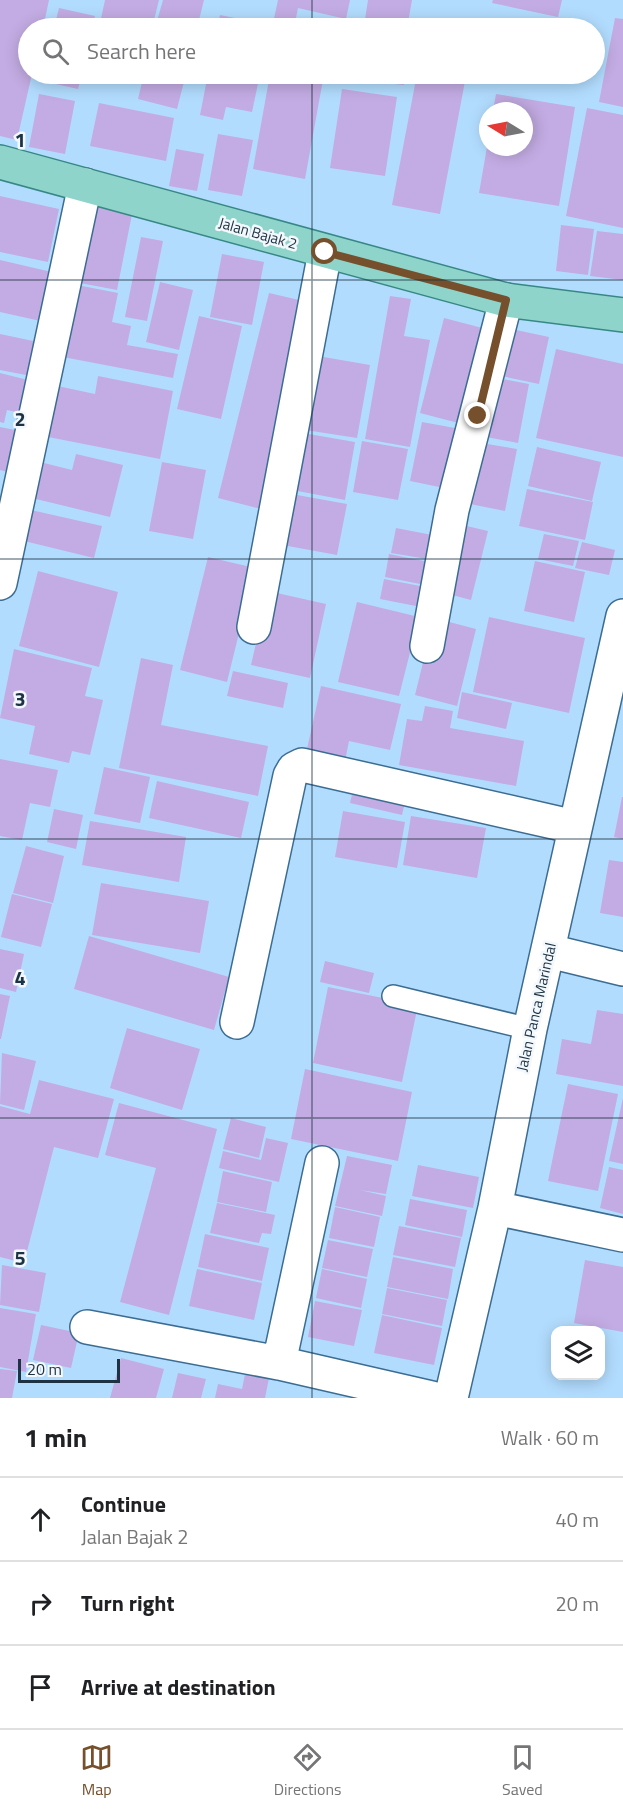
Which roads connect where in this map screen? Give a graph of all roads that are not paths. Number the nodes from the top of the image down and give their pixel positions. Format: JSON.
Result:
{"nodes":[{"id":1,"x":0,"y":162,"type":"edge"},
{"id":2,"x":85,"y":185,"type":"junction"},
{"id":3,"x":325,"y":252,"type":"junction"},
{"id":4,"x":506,"y":300,"type":"junction"},
{"id":5,"x":623,"y":315,"type":"edge"},
{"id":6,"x":0,"y":583,"type":"edge"},
{"id":7,"x":623,"y":616,"type":"edge"},
{"id":8,"x":254,"y":627,"type":"dead end"},
{"id":9,"x":427,"y":646,"type":"dead end"},
{"id":10,"x":610,"y":727,"type":"edge"},
{"id":11,"x":575,"y":827,"type":"junction"},
{"id":12,"x":549,"y":951,"type":"junction"},
{"id":13,"x":623,"y":969,"type":"edge"},
{"id":14,"x":393,"y":996,"type":"dead end"},
{"id":15,"x":237,"y":1022,"type":"dead end"},
{"id":16,"x":530,"y":1029,"type":"junction"},
{"id":17,"x":322,"y":1163,"type":"dead end"},
{"id":18,"x":495,"y":1208,"type":"junction"},
{"id":19,"x":623,"y":1235,"type":"edge"},
{"id":20,"x":87,"y":1327,"type":"dead end"},
{"id":21,"x":279,"y":1363,"type":"junction"},
{"id":22,"x":432,"y":1398,"type":"edge"},
{"id":23,"x":451,"y":1398,"type":"edge"}],
"edges":[{"from":1,"to":2,"type":"main road","name":"Jalan Bajak 2"},
{"from":2,"to":3,"type":"main road","name":"Jalan Bajak 2"},
{"from":2,"to":6,"type":"street"},
{"from":3,"to":4,"type":"main road","name":"Jalan Bajak 2"},
{"from":3,"to":8,"type":"street"},
{"from":4,"to":5,"type":"main road","name":"Jalan Bajak 2"},
{"from":4,"to":9,"type":"street"},
{"from":7,"to":10,"type":"street","name":"Jalan Panca Marindal"},
{"from":10,"to":11,"type":"street","name":"Jalan Panca Marindal"},
{"from":11,"to":12,"type":"street","name":"Jalan Panca Marindal"},
{"from":11,"to":15,"type":"street"},
{"from":12,"to":13,"type":"street"},
{"from":12,"to":16,"type":"street","name":"Jalan Panca Marindal"},
{"from":14,"to":16,"type":"lane"},
{"from":16,"to":18,"type":"street","name":"Jalan Panca Marindal"},
{"from":17,"to":21,"type":"street"},
{"from":18,"to":19,"type":"street"},
{"from":18,"to":23,"type":"street","name":"Jalan Panca Marindal"},
{"from":20,"to":21,"type":"street"},
{"from":21,"to":22,"type":"street"}]}
